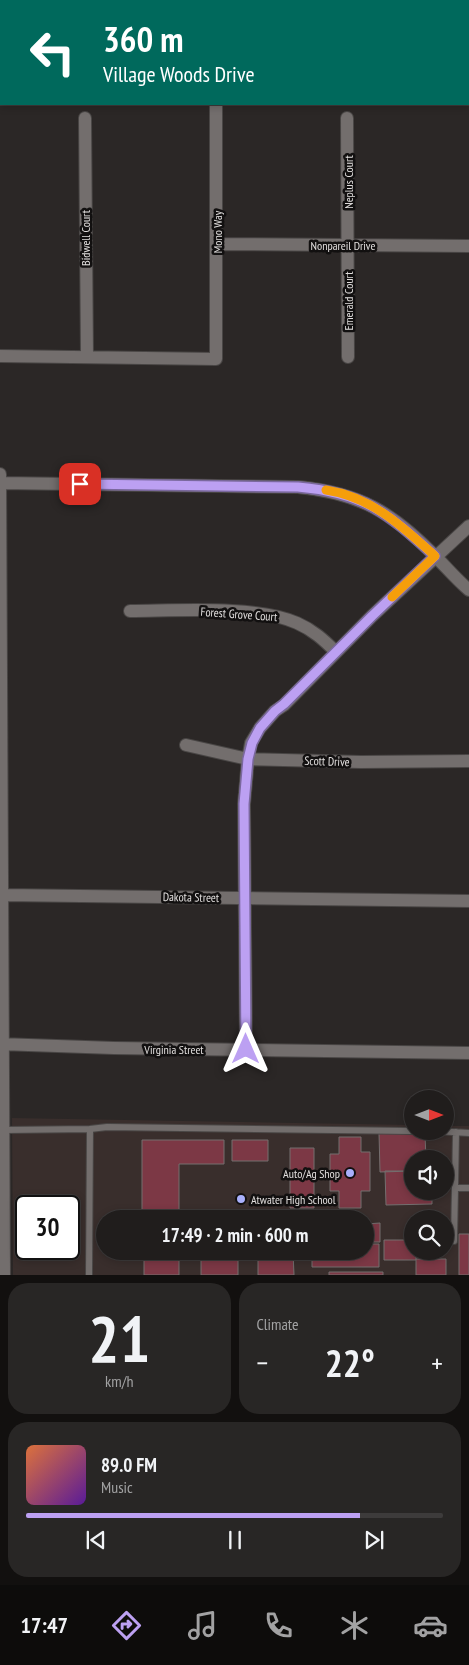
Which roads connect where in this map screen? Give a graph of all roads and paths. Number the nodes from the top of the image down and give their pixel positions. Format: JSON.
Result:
{"nodes":[{"id":1,"x":216,"y":105,"type":"edge"},
{"id":2,"x":85,"y":118,"type":"dead end"},
{"id":3,"x":347,"y":118,"type":"dead end"},
{"id":4,"x":217,"y":244,"type":"junction"},
{"id":5,"x":348,"y":246,"type":"junction"},
{"id":6,"x":469,"y":246,"type":"edge"},
{"id":7,"x":0,"y":356,"type":"edge"},
{"id":8,"x":87,"y":357,"type":"junction"},
{"id":9,"x":348,"y":357,"type":"dead end"},
{"id":10,"x":0,"y":474,"type":"edge"},
{"id":11,"x":0,"y":483,"type":"edge"},
{"id":12,"x":469,"y":526,"type":"edge"},
{"id":13,"x":435,"y":556,"type":"junction"},
{"id":14,"x":469,"y":590,"type":"edge"},
{"id":15,"x":130,"y":612,"type":"dead end"},
{"id":16,"x":336,"y":652,"type":"junction"},
{"id":17,"x":186,"y":745,"type":"dead end"},
{"id":18,"x":1,"y":752,"type":"edge"},
{"id":19,"x":248,"y":759,"type":"junction"},
{"id":20,"x":469,"y":761,"type":"edge"},
{"id":21,"x":3,"y":895,"type":"junction"},
{"id":22,"x":245,"y":898,"type":"junction"},
{"id":23,"x":469,"y":901,"type":"edge"},
{"id":24,"x":2,"y":1044,"type":"edge"},
{"id":25,"x":246,"y":1049,"type":"junction"},
{"id":26,"x":469,"y":1052,"type":"edge"},
{"id":27,"x":90,"y":1129,"type":"junction"},
{"id":28,"x":4,"y":1130,"type":"junction"},
{"id":29,"x":404,"y":1131,"type":"edge"},
{"id":30,"x":456,"y":1132,"type":"joint"},
{"id":31,"x":469,"y":1133,"type":"edge"},
{"id":32,"x":455,"y":1188,"type":"junction"},
{"id":33,"x":469,"y":1188,"type":"edge"},
{"id":34,"x":454,"y":1241,"type":"edge"},
{"id":35,"x":4,"y":1275,"type":"edge"},
{"id":36,"x":89,"y":1275,"type":"edge"}],
"edges":[{"from":1,"to":4,"type":"street","name":"Mono Way"},
{"from":2,"to":8,"type":"street","name":"Bidwell Court"},
{"from":3,"to":5,"type":"street","name":"Neplus Court"},
{"from":4,"to":5,"type":"street","name":"Nonpareil Drive"},
{"from":4,"to":8,"type":"street","name":"Mono Way"},
{"from":5,"to":6,"type":"street","name":"Nonpareil Drive"},
{"from":5,"to":9,"type":"street","name":"Emerald Court"},
{"from":7,"to":8,"type":"street"},
{"from":10,"to":11,"type":"street"},
{"from":11,"to":13,"type":"street"},
{"from":11,"to":18,"type":"street"},
{"from":12,"to":13,"type":"street"},
{"from":13,"to":14,"type":"street"},
{"from":13,"to":16,"type":"street"},
{"from":15,"to":16,"type":"street","name":"Forest Grove Court"},
{"from":16,"to":19,"type":"street"},
{"from":17,"to":19,"type":"street","name":"Scott Drive"},
{"from":18,"to":21,"type":"street"},
{"from":19,"to":20,"type":"street","name":"Scott Drive"},
{"from":19,"to":22,"type":"street"},
{"from":21,"to":22,"type":"street","name":"Dakota Street"},
{"from":21,"to":24,"type":"street"},
{"from":22,"to":23,"type":"street","name":"Dakota Street"},
{"from":22,"to":25,"type":"street"},
{"from":24,"to":25,"type":"street","name":"Virginia Street"},
{"from":24,"to":28,"type":"street"},
{"from":25,"to":26,"type":"street","name":"Virginia Street"},
{"from":27,"to":28,"type":"lane"},
{"from":27,"to":29,"type":"lane"},
{"from":27,"to":36,"type":"lane"},
{"from":28,"to":35,"type":"street"},
{"from":30,"to":31,"type":"lane"},
{"from":30,"to":32,"type":"lane"},
{"from":32,"to":33,"type":"lane"},
{"from":32,"to":34,"type":"lane"}]}
